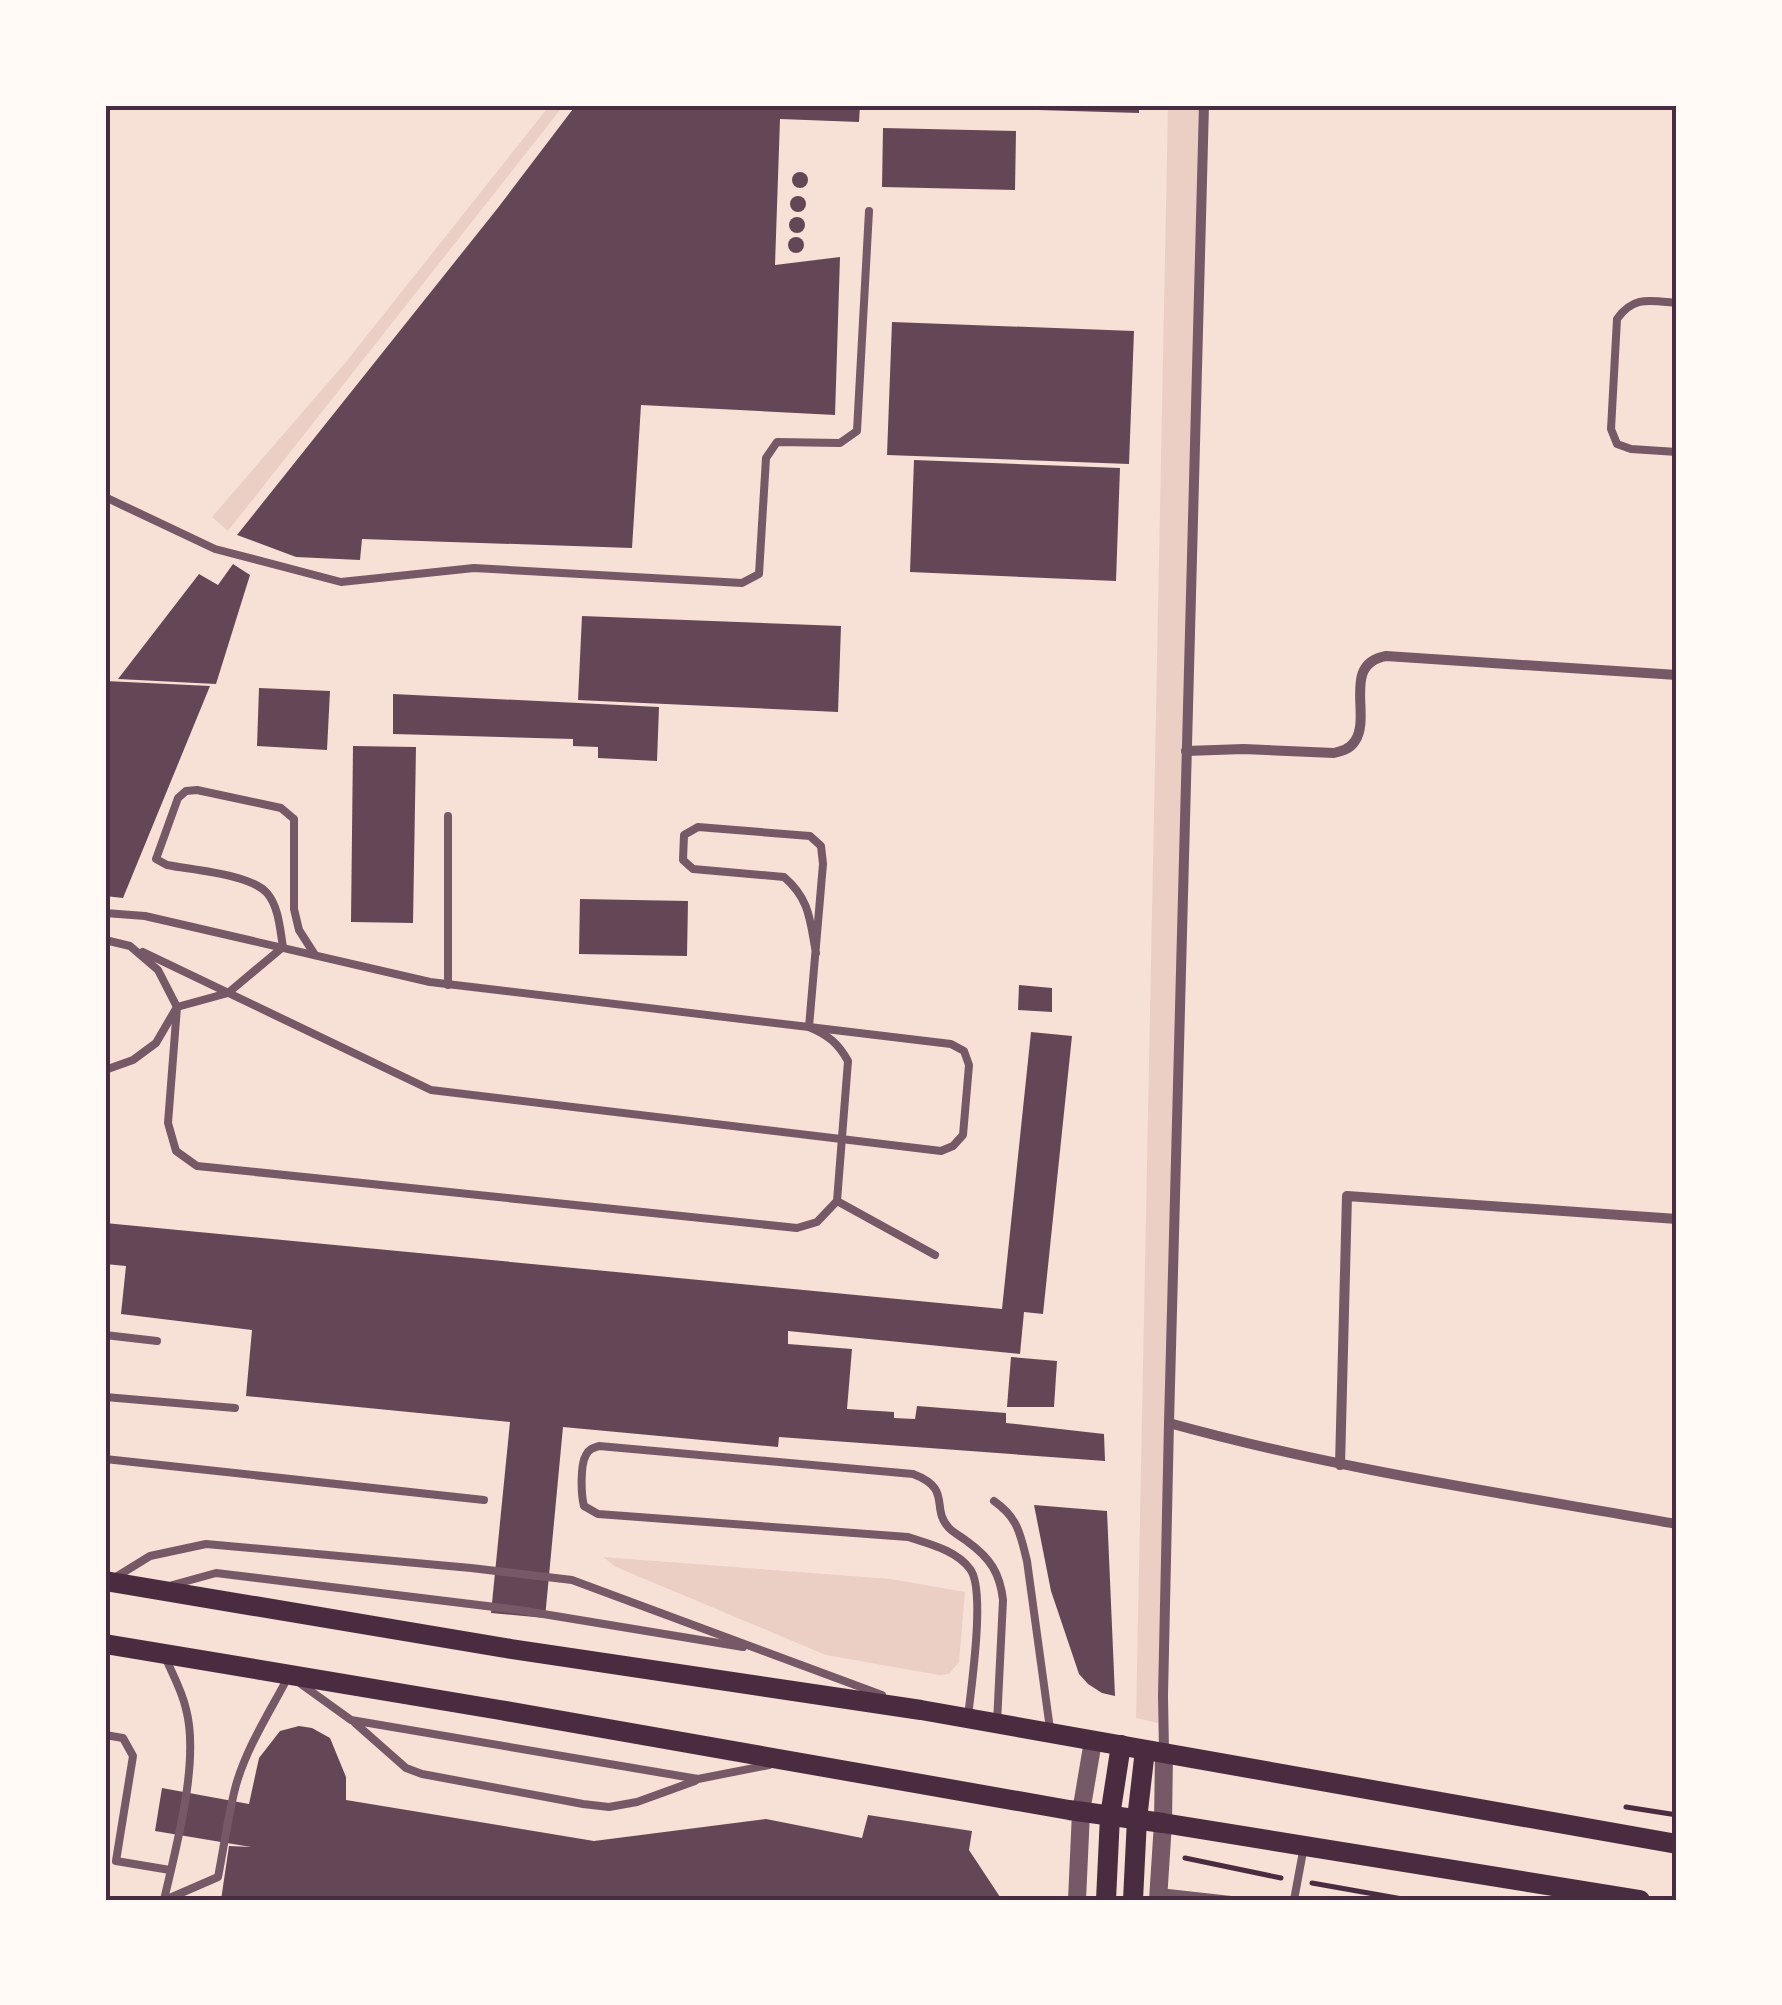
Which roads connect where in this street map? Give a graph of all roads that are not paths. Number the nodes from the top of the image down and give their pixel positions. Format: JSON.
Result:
{"nodes":[{"id":1,"x":1204,"y":105,"type":"edge"},
{"id":2,"x":870,"y":211,"type":"dead end"},
{"id":3,"x":1677,"y":303,"type":"edge"},
{"id":4,"x":1677,"y":452,"type":"edge"},
{"id":5,"x":105,"y":497,"type":"edge"},
{"id":6,"x":1677,"y":675,"type":"edge"},
{"id":7,"x":1186,"y":751,"type":"junction"},
{"id":8,"x":448,"y":816,"type":"dead end"},
{"id":9,"x":105,"y":914,"type":"edge"},
{"id":10,"x":105,"y":940,"type":"edge"},
{"id":11,"x":130,"y":946,"type":"junction"},
{"id":12,"x":283,"y":947,"type":"junction"},
{"id":13,"x":816,"y":953,"type":"junction"},
{"id":14,"x":315,"y":954,"type":"junction"},
{"id":15,"x":448,"y":985,"type":"junction"},
{"id":16,"x":228,"y":992,"type":"junction"},
{"id":17,"x":177,"y":1007,"type":"junction"},
{"id":18,"x":808,"y":1027,"type":"junction"},
{"id":19,"x":105,"y":1070,"type":"edge"},
{"id":20,"x":842,"y":1139,"type":"junction"},
{"id":21,"x":837,"y":1201,"type":"junction"},
{"id":22,"x":1677,"y":1219,"type":"edge"},
{"id":23,"x":935,"y":1255,"type":"dead end"},
{"id":24,"x":105,"y":1334,"type":"edge"},
{"id":25,"x":156,"y":1341,"type":"dead end"},
{"id":26,"x":105,"y":1396,"type":"edge"},
{"id":27,"x":235,"y":1408,"type":"dead end"},
{"id":28,"x":1169,"y":1423,"type":"junction"},
{"id":29,"x":105,"y":1459,"type":"edge"},
{"id":30,"x":1340,"y":1465,"type":"junction"},
{"id":31,"x":484,"y":1500,"type":"dead end"},
{"id":32,"x":994,"y":1501,"type":"dead end"},
{"id":33,"x":1677,"y":1524,"type":"edge"},
{"id":34,"x":106,"y":1582,"type":"edge"},
{"id":35,"x":155,"y":1590,"type":"junction"},
{"id":36,"x":105,"y":1644,"type":"edge"},
{"id":37,"x":762,"y":1650,"type":"junction"},
{"id":38,"x":164,"y":1654,"type":"junction"},
{"id":39,"x":289,"y":1675,"type":"junction"},
{"id":40,"x":920,"y":1710,"type":"junction"},
{"id":41,"x":968,"y":1718,"type":"junction"},
{"id":42,"x":351,"y":1720,"type":"junction"},
{"id":43,"x":997,"y":1723,"type":"junction"},
{"id":44,"x":1051,"y":1733,"type":"junction"},
{"id":45,"x":105,"y":1735,"type":"edge"},
{"id":46,"x":1092,"y":1741,"type":"junction"},
{"id":47,"x":1121,"y":1745,"type":"junction"},
{"id":48,"x":1154,"y":1751,"type":"junction"},
{"id":49,"x":788,"y":1762,"type":"junction"},
{"id":50,"x":698,"y":1780,"type":"junction"},
{"id":51,"x":1080,"y":1812,"type":"junction"},
{"id":52,"x":1110,"y":1816,"type":"junction"},
{"id":53,"x":1137,"y":1819,"type":"junction"},
{"id":54,"x":1163,"y":1823,"type":"junction"},
{"id":55,"x":1677,"y":1844,"type":"edge"},
{"id":56,"x":1304,"y":1846,"type":"junction"},
{"id":57,"x":170,"y":1870,"type":"junction"},
{"id":58,"x":1158,"y":1896,"type":"edge"},
{"id":59,"x":164,"y":1900,"type":"edge"},
{"id":60,"x":1077,"y":1900,"type":"edge"},
{"id":61,"x":1106,"y":1900,"type":"edge"},
{"id":62,"x":1133,"y":1900,"type":"edge"},
{"id":63,"x":1231,"y":1900,"type":"edge"},
{"id":64,"x":1294,"y":1900,"type":"edge"},
{"id":65,"x":1640,"y":1900,"type":"edge"}],
"edges":[{"from":1,"to":7,"type":"street"},
{"from":2,"to":5,"type":"lane"},
{"from":3,"to":4,"type":"lane"},
{"from":6,"to":7,"type":"street"},
{"from":7,"to":28,"type":"street"},
{"from":8,"to":15,"type":"lane"},
{"from":9,"to":12,"type":"lane"},
{"from":10,"to":11,"type":"lane"},
{"from":11,"to":16,"type":"lane"},
{"from":11,"to":17,"type":"lane"},
{"from":12,"to":14,"type":"lane"},
{"from":12,"to":14,"type":"lane"},
{"from":12,"to":16,"type":"lane"},
{"from":13,"to":13,"type":"lane"},
{"from":13,"to":18,"type":"lane"},
{"from":14,"to":15,"type":"lane"},
{"from":15,"to":18,"type":"lane"},
{"from":16,"to":17,"type":"lane"},
{"from":16,"to":20,"type":"lane"},
{"from":17,"to":19,"type":"lane"},
{"from":17,"to":21,"type":"lane"},
{"from":18,"to":20,"type":"lane"},
{"from":18,"to":20,"type":"lane"},
{"from":20,"to":21,"type":"lane"},
{"from":21,"to":23,"type":"lane"},
{"from":22,"to":30,"type":"street"},
{"from":24,"to":25,"type":"lane"},
{"from":26,"to":27,"type":"lane"},
{"from":28,"to":30,"type":"street"},
{"from":28,"to":48,"type":"street"},
{"from":29,"to":31,"type":"lane"},
{"from":30,"to":33,"type":"street"},
{"from":32,"to":44,"type":"lane"},
{"from":34,"to":35,"type":"main road"},
{"from":34,"to":37,"type":"lane"},
{"from":35,"to":37,"type":"lane"},
{"from":35,"to":40,"type":"main road"},
{"from":36,"to":38,"type":"main road"},
{"from":37,"to":40,"type":"lane"},
{"from":38,"to":39,"type":"main road"},
{"from":38,"to":57,"type":"lane"},
{"from":39,"to":42,"type":"lane"},
{"from":39,"to":49,"type":"main road"},
{"from":39,"to":59,"type":"lane"},
{"from":40,"to":41,"type":"main road"},
{"from":41,"to":43,"type":"main road"},
{"from":41,"to":43,"type":"lane"},
{"from":42,"to":50,"type":"lane"},
{"from":42,"to":50,"type":"lane"},
{"from":43,"to":44,"type":"main road"},
{"from":44,"to":46,"type":"main road"},
{"from":45,"to":57,"type":"lane"},
{"from":46,"to":47,"type":"main road"},
{"from":46,"to":51,"type":"street"},
{"from":47,"to":48,"type":"main road"},
{"from":47,"to":52,"type":"main road"},
{"from":48,"to":53,"type":"main road"},
{"from":48,"to":54,"type":"street"},
{"from":48,"to":55,"type":"main road"},
{"from":49,"to":50,"type":"lane"},
{"from":49,"to":51,"type":"main road"},
{"from":51,"to":52,"type":"main road"},
{"from":51,"to":60,"type":"street"},
{"from":52,"to":53,"type":"main road"},
{"from":52,"to":61,"type":"main road"},
{"from":53,"to":54,"type":"main road"},
{"from":53,"to":62,"type":"main road"},
{"from":54,"to":56,"type":"main road"},
{"from":54,"to":58,"type":"street"},
{"from":56,"to":64,"type":"lane"},
{"from":56,"to":65,"type":"main road"},
{"from":57,"to":59,"type":"lane"},
{"from":58,"to":63,"type":"lane"}]}
